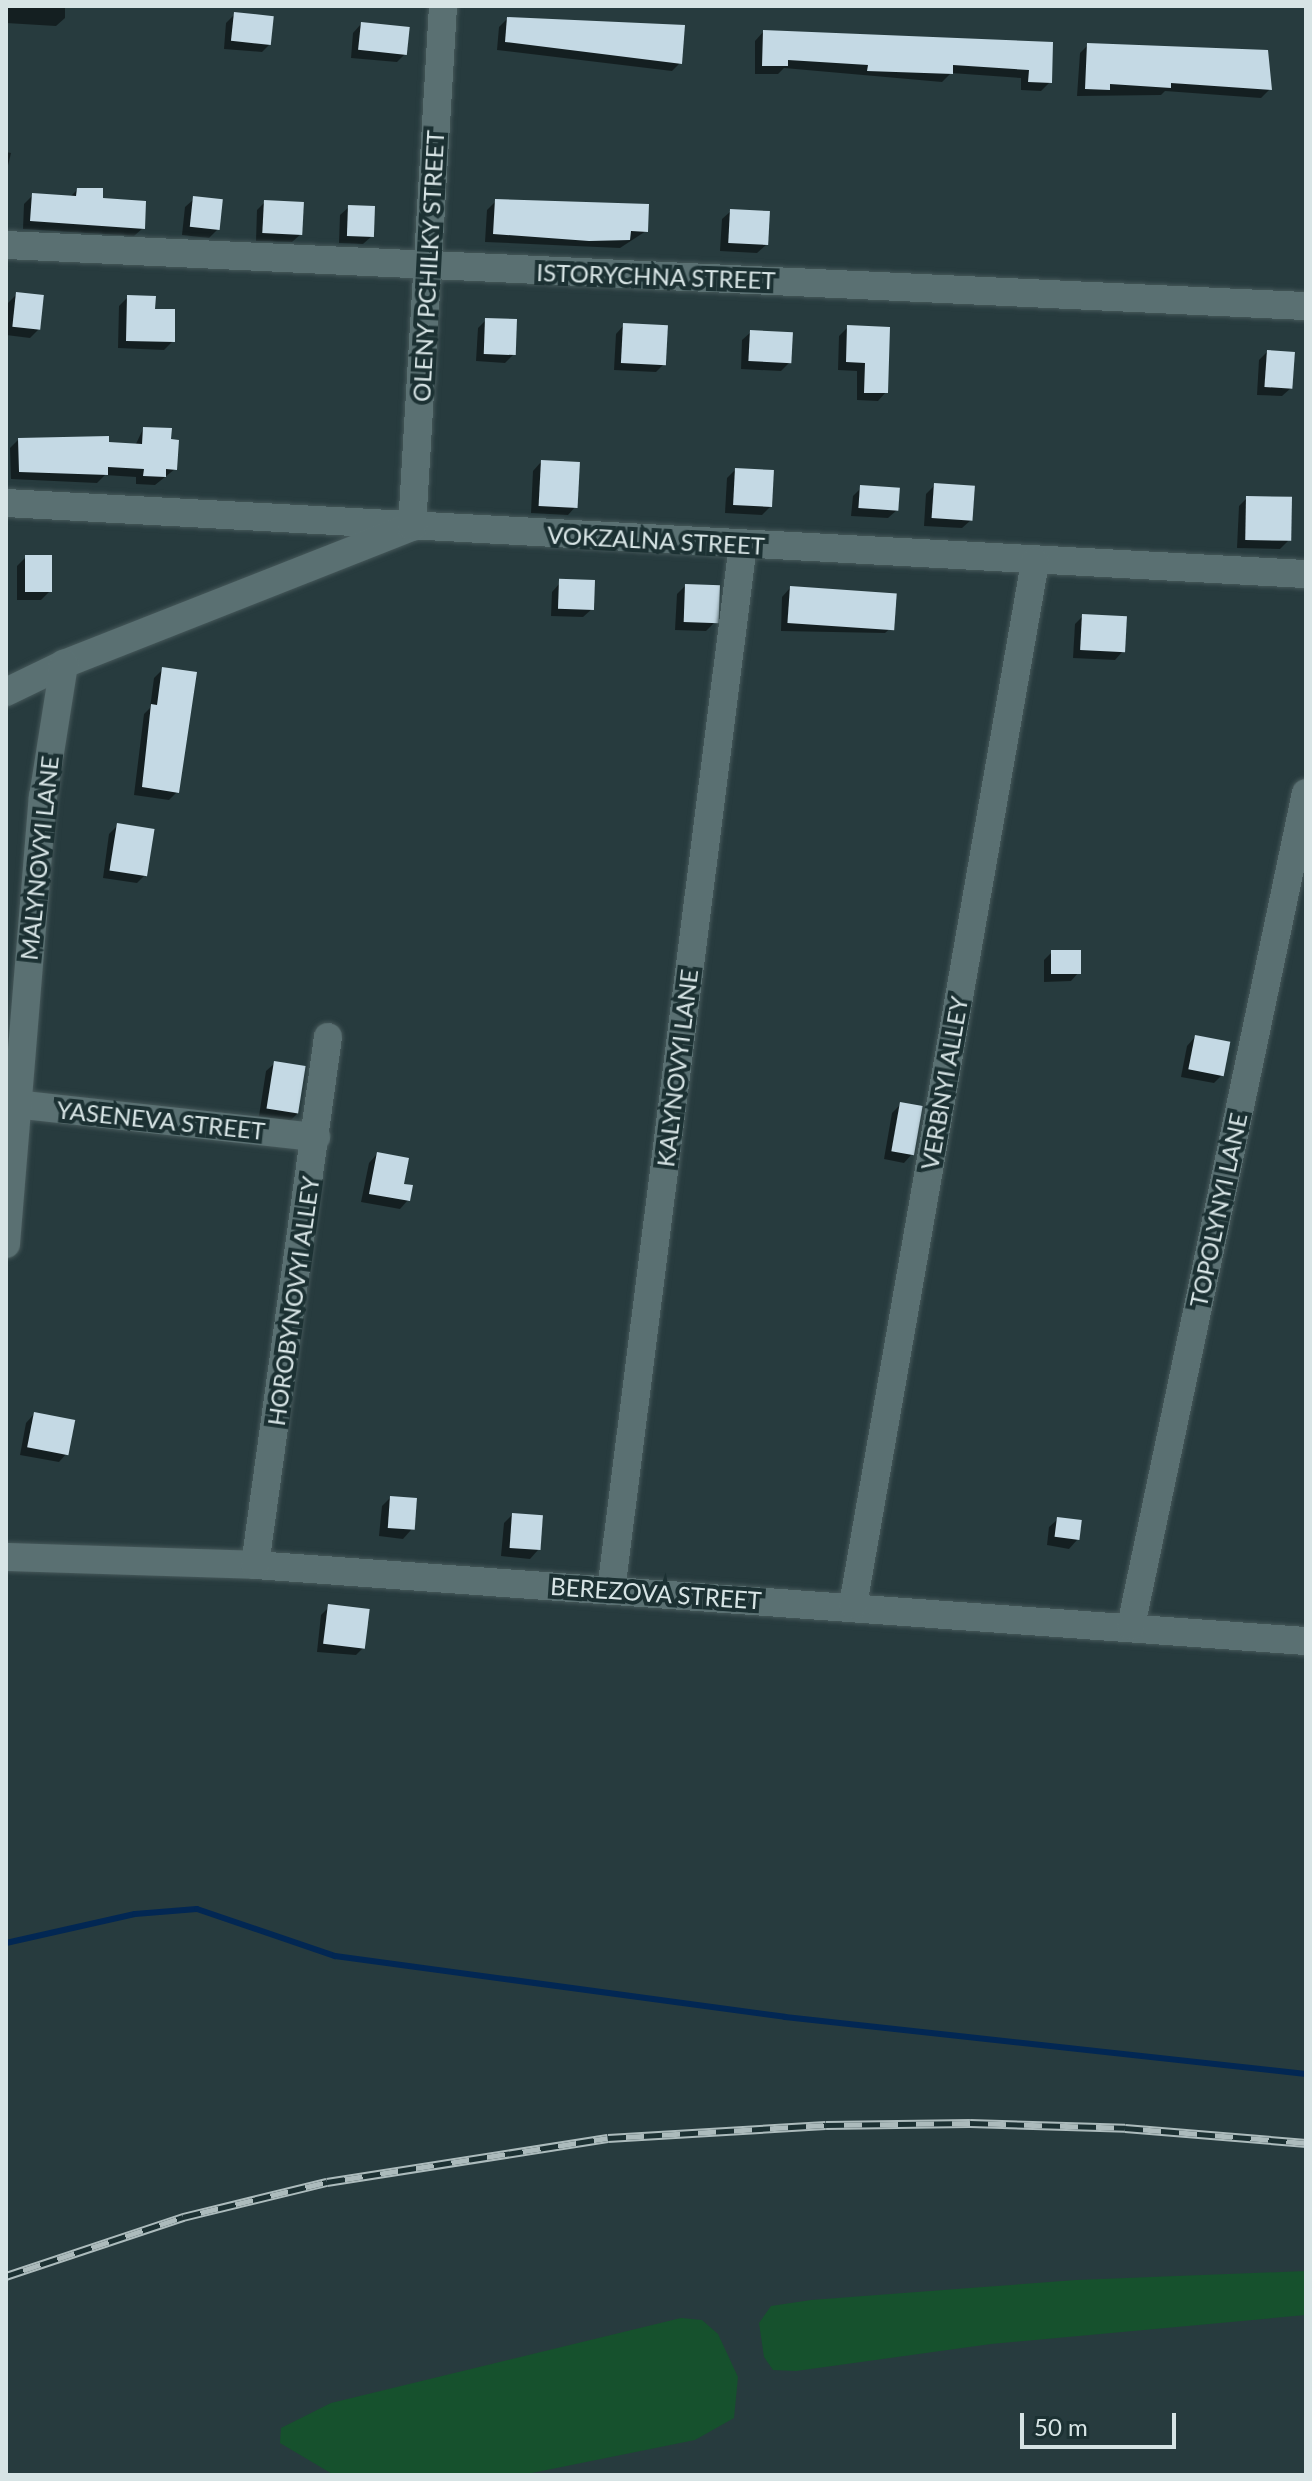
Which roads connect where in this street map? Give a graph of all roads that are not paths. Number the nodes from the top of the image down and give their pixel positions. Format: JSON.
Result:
{"nodes":[{"id":1,"x":443,"y":6,"type":"edge"},
{"id":2,"x":6,"y":245,"type":"edge"},
{"id":3,"x":428,"y":267,"type":"junction"},
{"id":4,"x":1306,"y":306,"type":"edge"},
{"id":5,"x":6,"y":503,"type":"edge"},
{"id":6,"x":412,"y":527,"type":"junction"},
{"id":7,"x":743,"y":545,"type":"junction"},
{"id":8,"x":1035,"y":562,"type":"junction"},
{"id":9,"x":1306,"y":574,"type":"edge"},
{"id":10,"x":64,"y":664,"type":"junction"},
{"id":11,"x":6,"y":692,"type":"edge"},
{"id":12,"x":1306,"y":793,"type":"edge"},
{"id":13,"x":328,"y":1037,"type":"dead end"},
{"id":14,"x":11,"y":1103,"type":"edge"},
{"id":15,"x":316,"y":1137,"type":"junction"},
{"id":16,"x":6,"y":1244,"type":"edge"},
{"id":17,"x":6,"y":1557,"type":"edge"},
{"id":18,"x":255,"y":1565,"type":"junction"},
{"id":19,"x":611,"y":1591,"type":"junction"},
{"id":20,"x":853,"y":1605,"type":"junction"},
{"id":21,"x":1131,"y":1626,"type":"junction"},
{"id":22,"x":1306,"y":1641,"type":"edge"}],
"edges":[{"from":1,"to":3,"type":"street","name":"OLENY PCHILKY STREET"},
{"from":2,"to":3,"type":"street","name":"ISTORYCHNA STREET"},
{"from":3,"to":4,"type":"street","name":"ISTORYCHNA STREET"},
{"from":3,"to":6,"type":"street","name":"OLENY PCHILKY STREET"},
{"from":5,"to":6,"type":"street","name":"VOKZALNA STREET"},
{"from":6,"to":7,"type":"street","name":"VOKZALNA STREET"},
{"from":6,"to":10,"type":"street"},
{"from":7,"to":8,"type":"street","name":"VOKZALNA STREET"},
{"from":7,"to":19,"type":"street","name":"KALYNOVYI LANE"},
{"from":8,"to":9,"type":"street","name":"VOKZALNA STREET"},
{"from":8,"to":20,"type":"street","name":"VERBNYI ALLEY"},
{"from":10,"to":11,"type":"street"},
{"from":10,"to":14,"type":"street","name":"MALYNOVYI LANE"},
{"from":12,"to":21,"type":"street","name":"TOPOLYNYI LANE"},
{"from":13,"to":15,"type":"street","name":"HOROBYNOVYI ALLEY"},
{"from":14,"to":15,"type":"street","name":"YASENEVA STREET"},
{"from":14,"to":16,"type":"street","name":"MALYNOVYI LANE"},
{"from":15,"to":18,"type":"street","name":"HOROBYNOVYI ALLEY"},
{"from":17,"to":18,"type":"street","name":"BEREZOVA STREET"},
{"from":18,"to":19,"type":"street","name":"BEREZOVA STREET"},
{"from":19,"to":20,"type":"street","name":"BEREZOVA STREET"},
{"from":20,"to":21,"type":"street","name":"BEREZOVA STREET"},
{"from":21,"to":22,"type":"street","name":"BEREZOVA STREET"}]}
